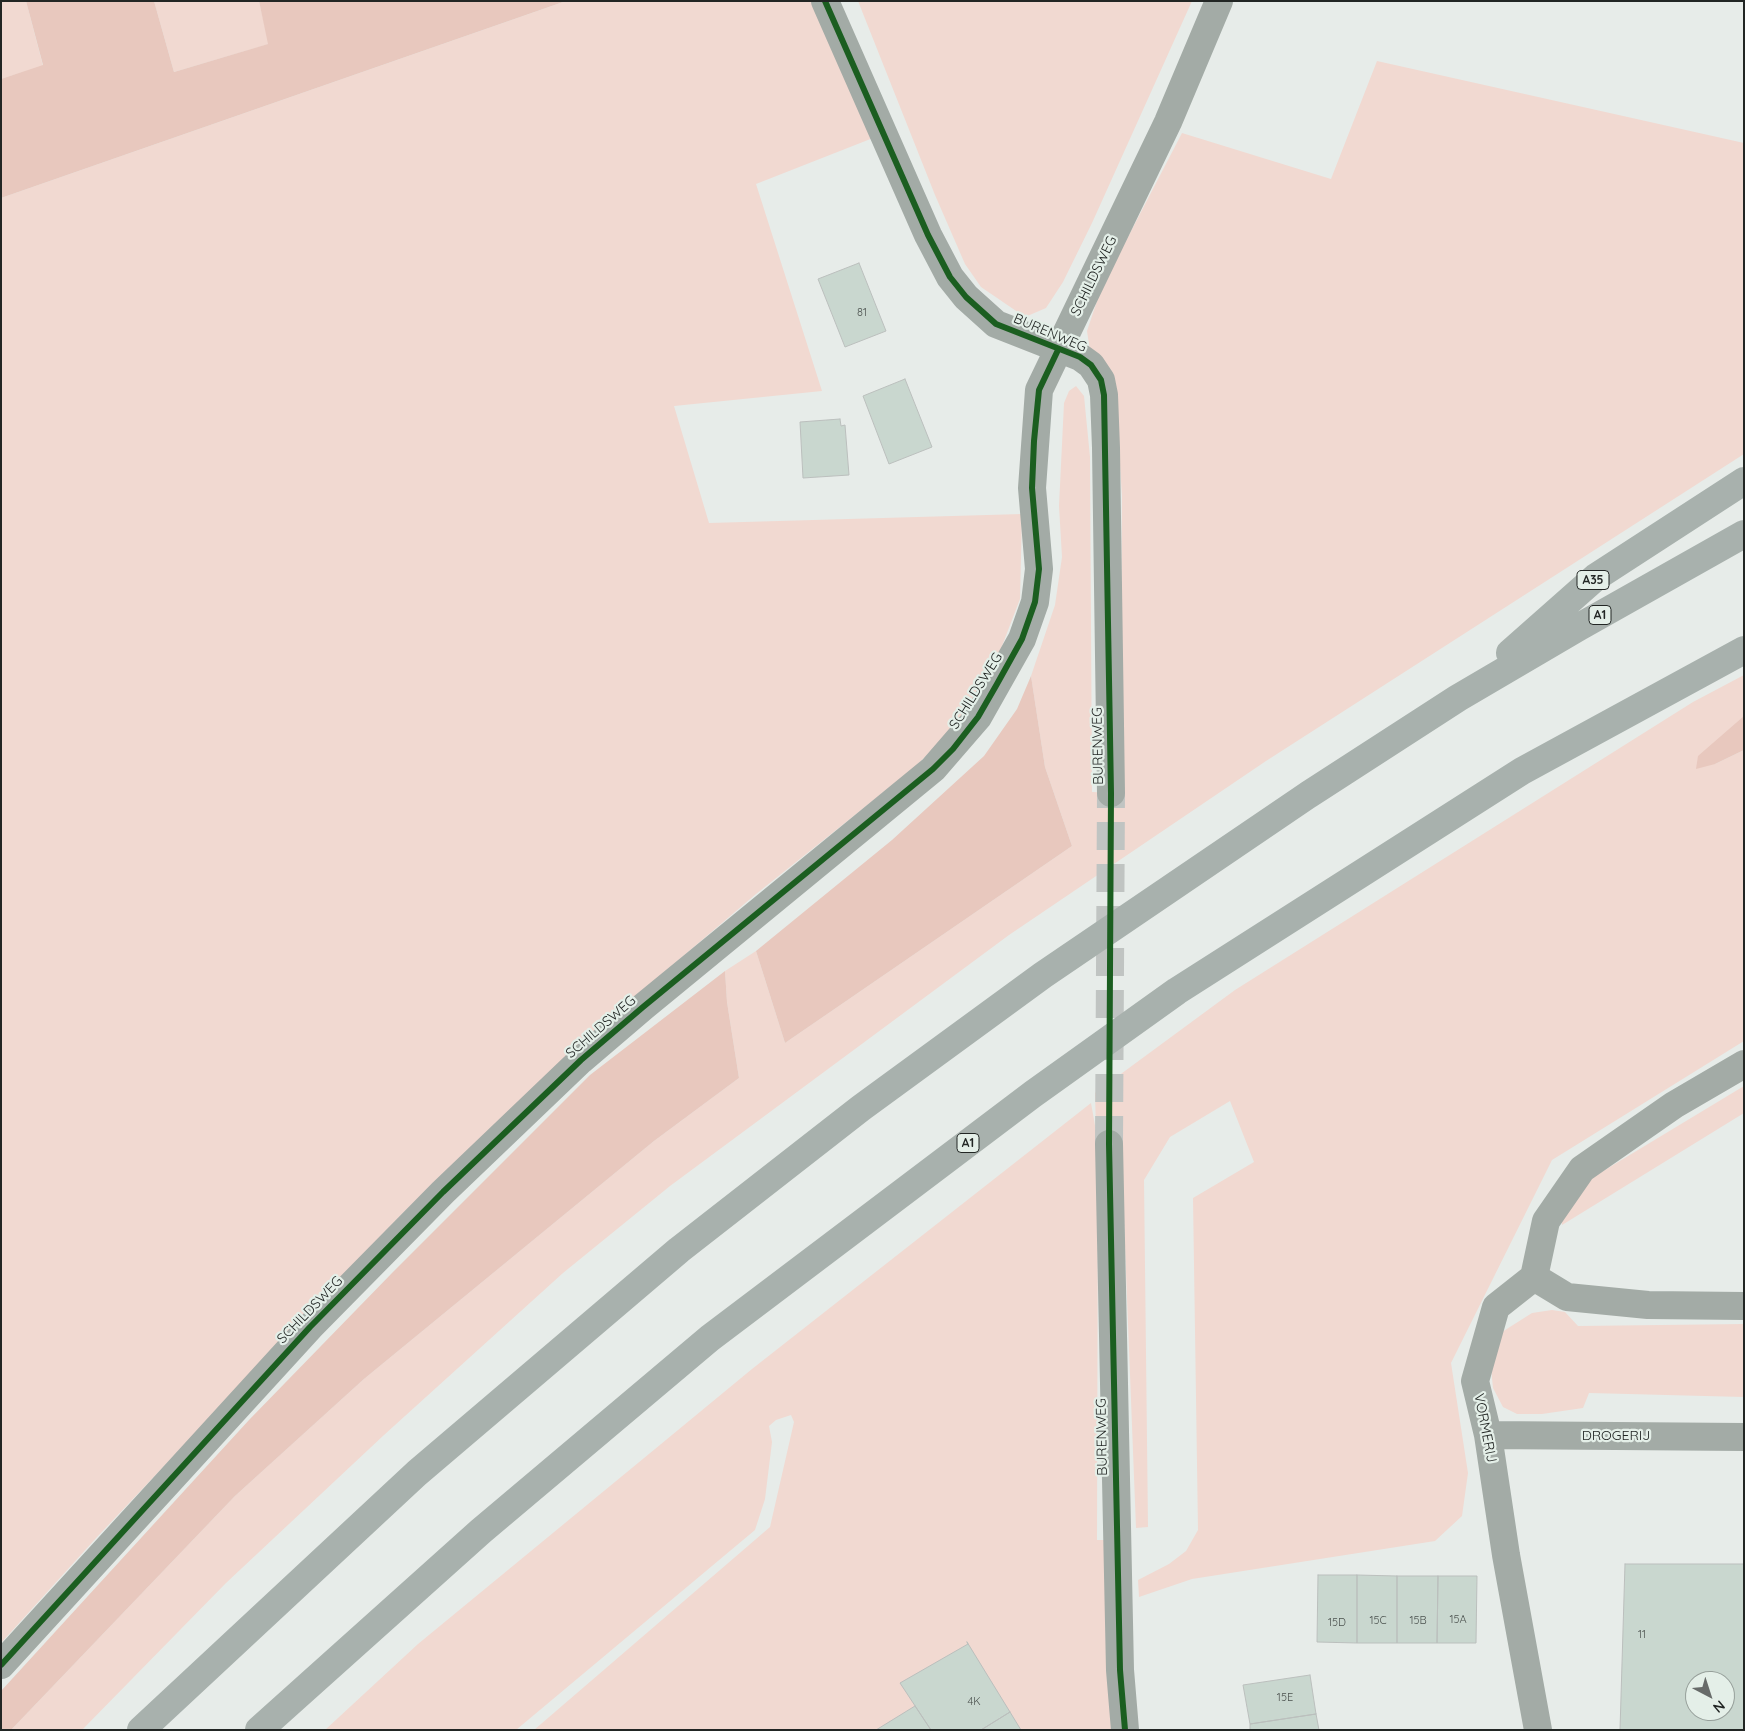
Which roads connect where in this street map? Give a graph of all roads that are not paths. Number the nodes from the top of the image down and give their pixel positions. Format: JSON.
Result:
{"nodes":[{"id":1,"x":824,"y":1,"type":"edge"},
{"id":2,"x":1219,"y":1,"type":"edge"},
{"id":3,"x":1058,"y":350,"type":"junction"},
{"id":4,"x":1744,"y":482,"type":"edge"},
{"id":5,"x":1744,"y":534,"type":"edge"},
{"id":6,"x":1744,"y":650,"type":"edge"},
{"id":7,"x":1458,"y":698,"type":"junction"},
{"id":8,"x":1111,"y":793,"type":"tunnel mouth"},
{"id":9,"x":1744,"y":1064,"type":"edge"},
{"id":10,"x":1109,"y":1144,"type":"tunnel mouth"},
{"id":11,"x":1534,"y":1277,"type":"junction"},
{"id":12,"x":1744,"y":1306,"type":"edge"},
{"id":13,"x":1488,"y":1435,"type":"junction"},
{"id":14,"x":1744,"y":1437,"type":"edge"},
{"id":15,"x":1,"y":1665,"type":"edge"},
{"id":16,"x":141,"y":1730,"type":"edge"},
{"id":17,"x":259,"y":1730,"type":"edge"},
{"id":18,"x":1125,"y":1730,"type":"edge"},
{"id":19,"x":1538,"y":1730,"type":"edge"}],
"edges":[{"from":1,"to":3,"type":"street","name":"BURENWEG"},
{"from":2,"to":3,"type":"street","name":"SCHILDSWEG"},
{"from":3,"to":8,"type":"street","name":"BURENWEG"},
{"from":3,"to":15,"type":"street","name":"SCHILDSWEG"},
{"from":4,"to":7,"type":"highway","number":"A35"},
{"from":5,"to":7,"type":"highway","number":"A1"},
{"from":6,"to":17,"type":"highway","number":"A1"},
{"from":7,"to":16,"type":"highway","number":"A1"},
{"from":9,"to":11,"type":"street"},
{"from":10,"to":18,"type":"street","name":"BURENWEG"},
{"from":11,"to":12,"type":"street"},
{"from":11,"to":13,"type":"street","name":"VORMERIJ"},
{"from":13,"to":14,"type":"street","name":"DROGERIJ"},
{"from":13,"to":19,"type":"street","name":"VORMERIJ"}]}
